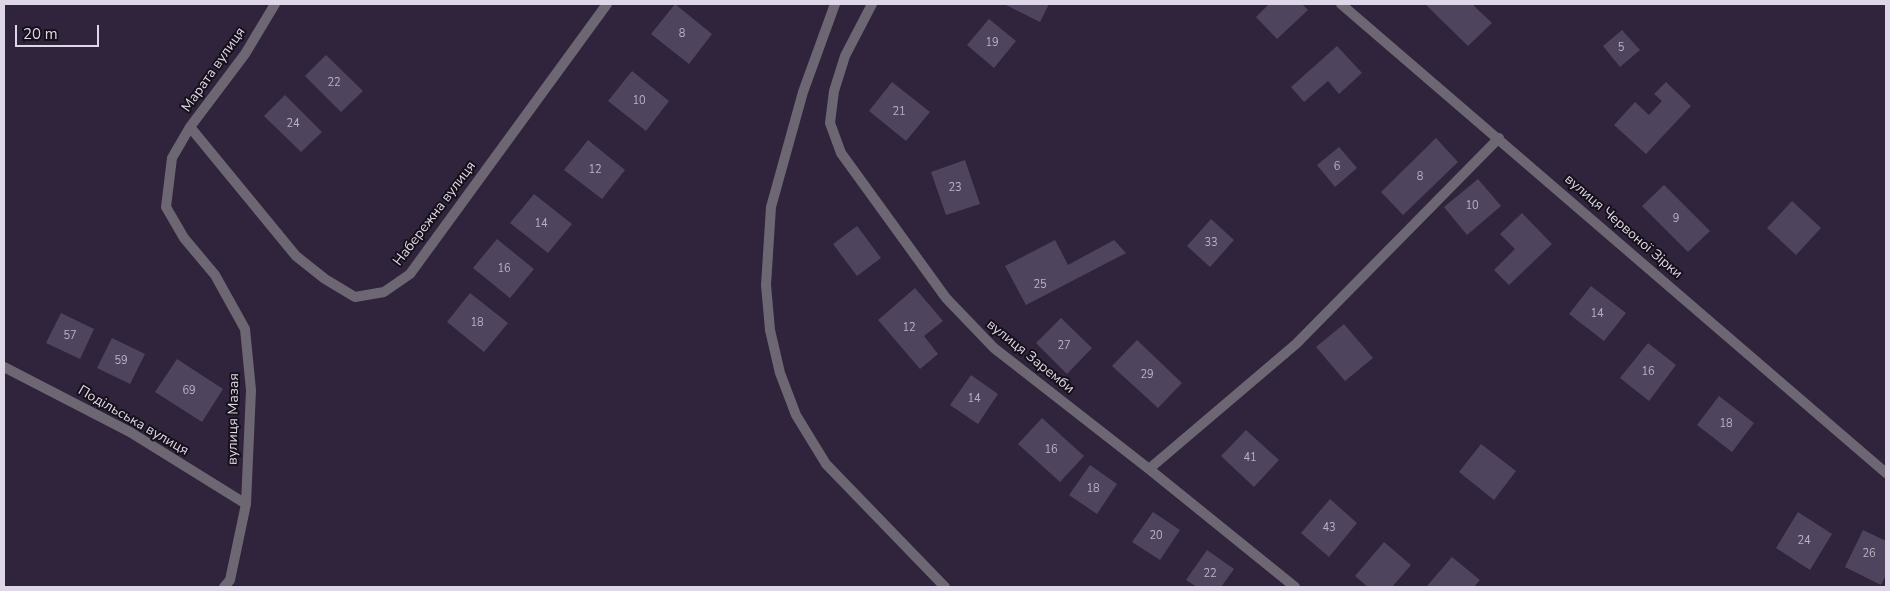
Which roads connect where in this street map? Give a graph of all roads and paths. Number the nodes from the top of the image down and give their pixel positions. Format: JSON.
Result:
{"nodes":[{"id":1,"x":275,"y":4,"type":"edge"},
{"id":2,"x":607,"y":4,"type":"edge"},
{"id":3,"x":835,"y":4,"type":"edge"},
{"id":4,"x":872,"y":4,"type":"edge"},
{"id":5,"x":1341,"y":4,"type":"edge"},
{"id":6,"x":190,"y":127,"type":"junction"},
{"id":7,"x":1499,"y":138,"type":"junction"},
{"id":8,"x":4,"y":367,"type":"edge"},
{"id":9,"x":1149,"y":469,"type":"junction"},
{"id":10,"x":1886,"y":472,"type":"edge"},
{"id":11,"x":246,"y":504,"type":"junction"},
{"id":12,"x":224,"y":587,"type":"edge"},
{"id":13,"x":945,"y":587,"type":"edge"},
{"id":14,"x":1295,"y":587,"type":"edge"}],
"edges":[{"from":1,"to":6,"type":"street","name":"Марата вулиця"},
{"from":2,"to":6,"type":"street","name":"Набережна вулиця"},
{"from":3,"to":13,"type":"street"},
{"from":4,"to":9,"type":"street","name":"вулиця Заремби"},
{"from":5,"to":7,"type":"street","name":"вулиця Червоної Зірки"},
{"from":6,"to":11,"type":"street","name":"вулиця Мазая"},
{"from":7,"to":9,"type":"street"},
{"from":7,"to":10,"type":"street","name":"вулиця Червоної Зірки"},
{"from":8,"to":11,"type":"street","name":"Подільська вулиця"},
{"from":9,"to":14,"type":"street","name":"вулиця Заремби"},
{"from":11,"to":12,"type":"street","name":"вулиця Мазая"}]}
